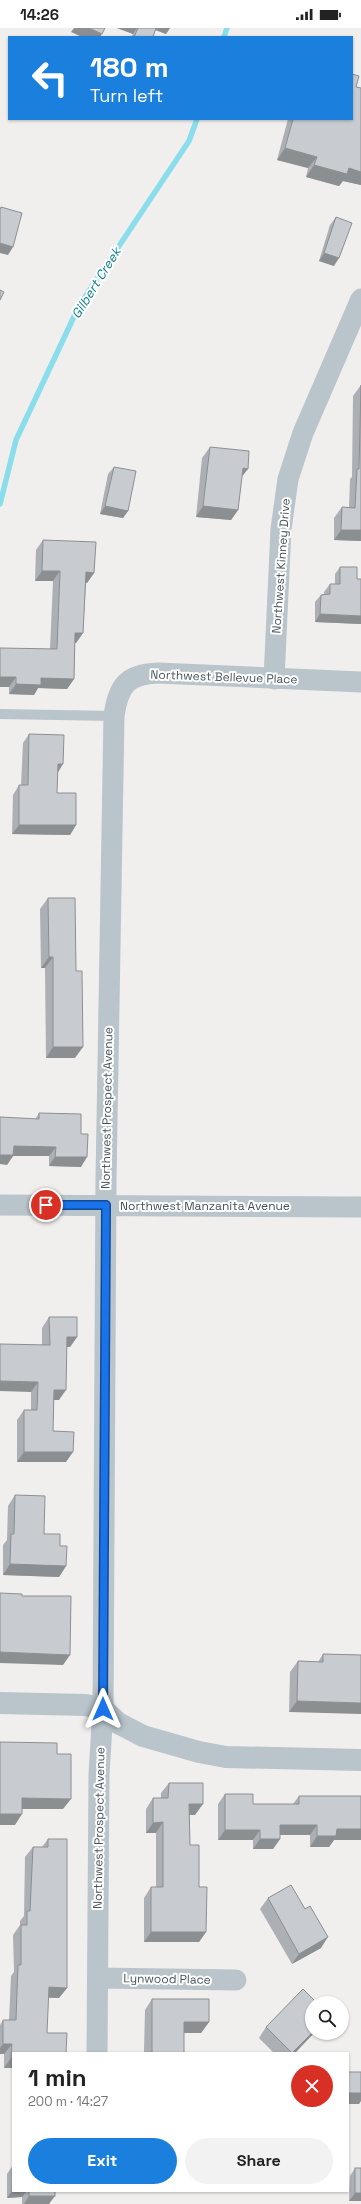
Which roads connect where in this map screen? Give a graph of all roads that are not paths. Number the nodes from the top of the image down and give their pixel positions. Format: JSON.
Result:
{"nodes":[{"id":1,"x":361,"y":298,"type":"edge"},
{"id":2,"x":274,"y":679,"type":"junction"},
{"id":3,"x":361,"y":682,"type":"edge"},
{"id":4,"x":0,"y":714,"type":"edge"},
{"id":5,"x":114,"y":716,"type":"junction"},
{"id":6,"x":0,"y":1205,"type":"edge"},
{"id":7,"x":106,"y":1205,"type":"junction"},
{"id":8,"x":361,"y":1207,"type":"edge"},
{"id":9,"x":0,"y":1703,"type":"edge"},
{"id":10,"x":103,"y":1709,"type":"junction"},
{"id":11,"x":361,"y":1760,"type":"edge"},
{"id":12,"x":98,"y":1978,"type":"junction"},
{"id":13,"x":236,"y":1980,"type":"dead end"},
{"id":14,"x":97,"y":2052,"type":"edge"}],
"edges":[{"from":1,"to":2,"type":"street","name":"Northwest Kinney Drive"},
{"from":2,"to":3,"type":"street","name":"Northwest Bellevue Place"},
{"from":2,"to":5,"type":"street","name":"Northwest Bellevue Place"},
{"from":4,"to":5,"type":"lane"},
{"from":5,"to":7,"type":"street","name":"Northwest Prospect Avenue"},
{"from":6,"to":7,"type":"street","name":"Northwest Manzanita Avenue"},
{"from":7,"to":8,"type":"street","name":"Northwest Manzanita Avenue"},
{"from":7,"to":10,"type":"street","name":"Northwest Prospect Avenue"},
{"from":9,"to":10,"type":"street"},
{"from":10,"to":11,"type":"street"},
{"from":10,"to":12,"type":"street","name":"Northwest Prospect Avenue"},
{"from":12,"to":13,"type":"street","name":"Lynwood Place"},
{"from":12,"to":14,"type":"street","name":"Northwest Prospect Avenue"}]}
